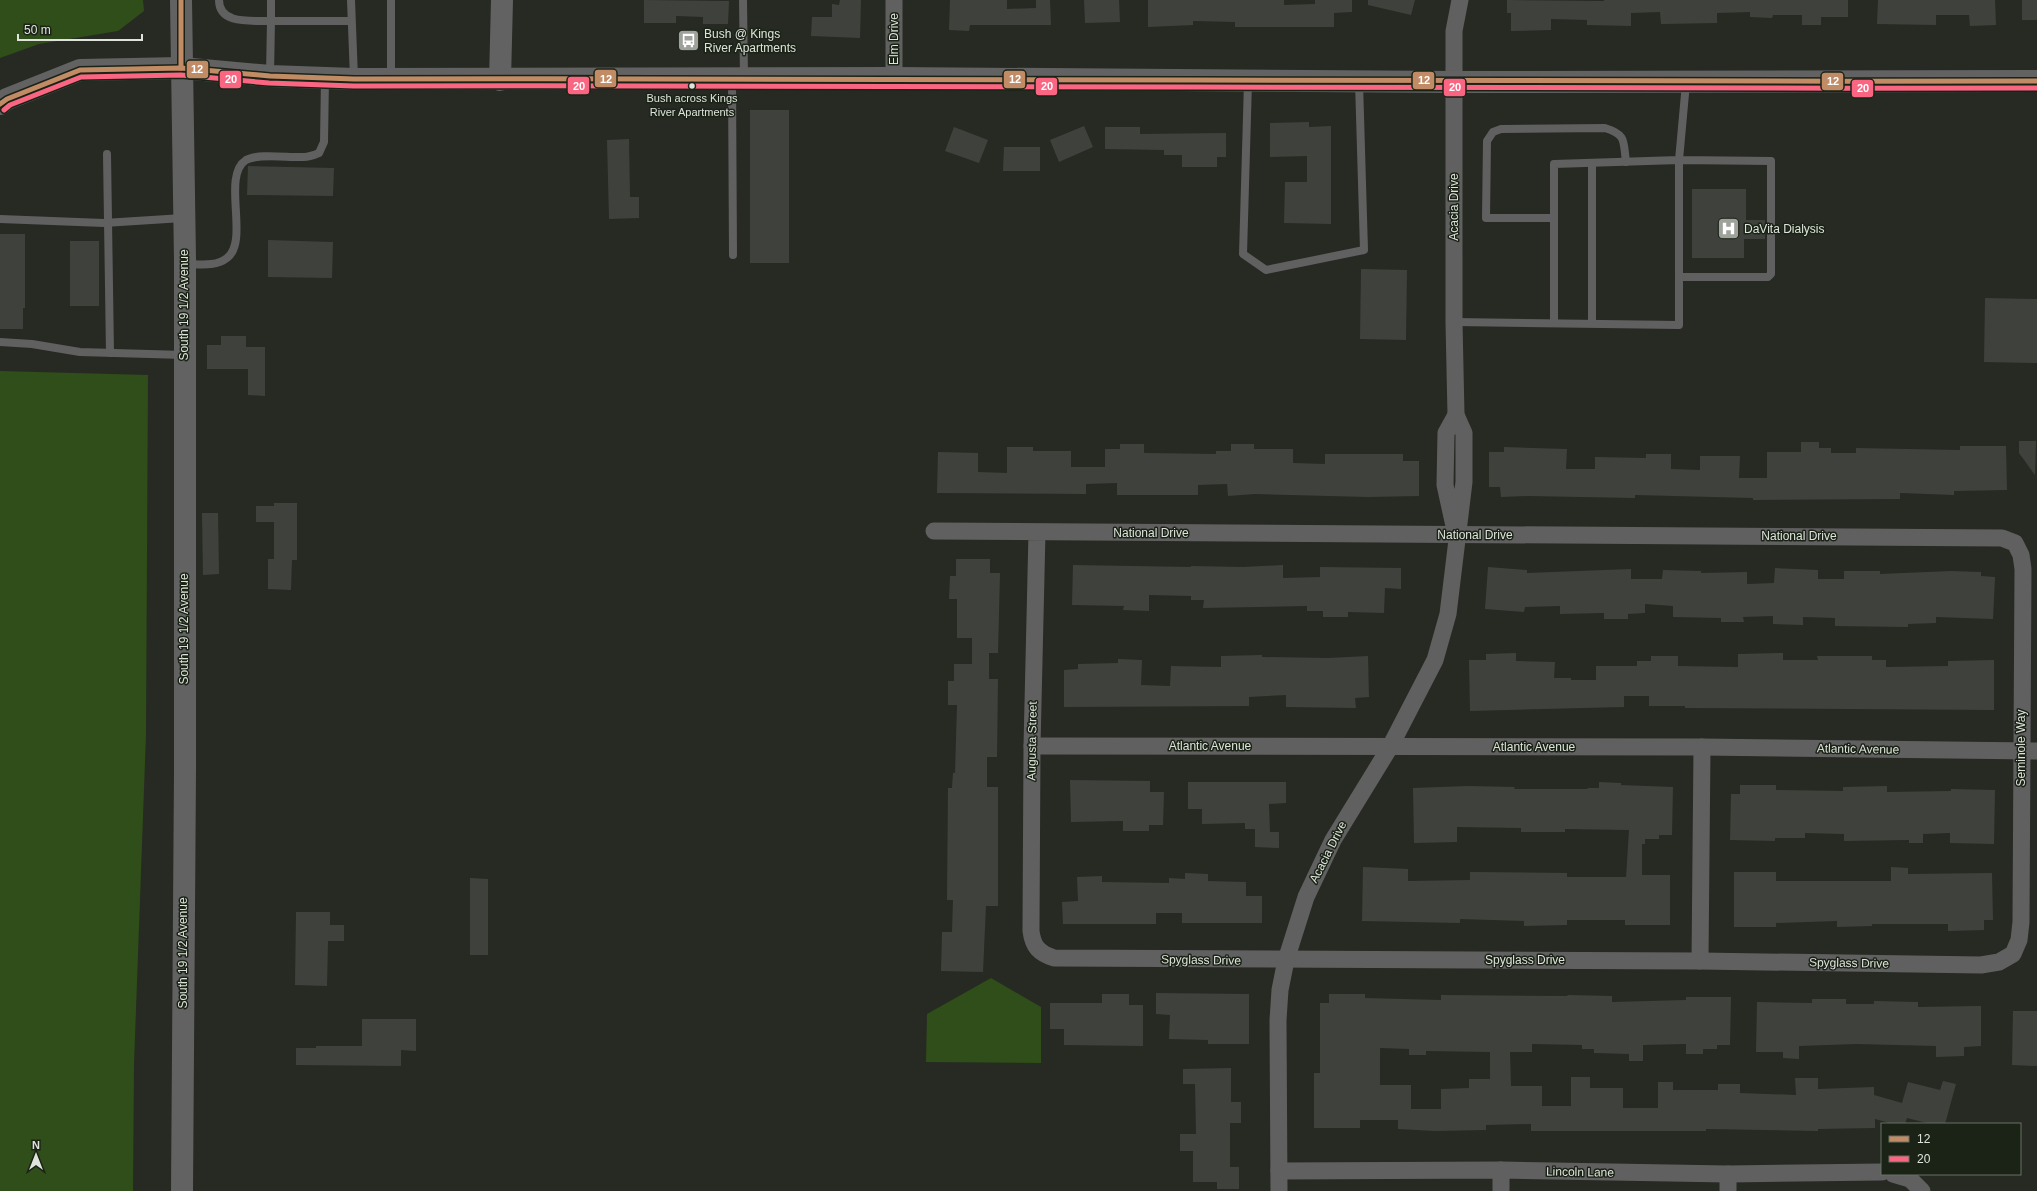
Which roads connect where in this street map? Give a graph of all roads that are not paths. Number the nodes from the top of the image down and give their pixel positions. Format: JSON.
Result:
{"nodes":[{"id":1,"x":181,"y":0,"type":"edge"},
{"id":2,"x":219,"y":0,"type":"edge"},
{"id":3,"x":271,"y":0,"type":"edge"},
{"id":4,"x":351,"y":0,"type":"edge"},
{"id":5,"x":391,"y":0,"type":"edge"},
{"id":6,"x":502,"y":0,"type":"edge"},
{"id":7,"x":743,"y":0,"type":"edge"},
{"id":8,"x":894,"y":0,"type":"edge"},
{"id":9,"x":1460,"y":0,"type":"edge"},
{"id":10,"x":271,"y":21,"type":"junction"},
{"id":11,"x":351,"y":21,"type":"junction"},
{"id":12,"x":181,"y":68,"type":"junction"},
{"id":13,"x":270,"y":76,"type":"junction"},
{"id":14,"x":325,"y":78,"type":"junction"},
{"id":15,"x":894,"y":78,"type":"junction"},
{"id":16,"x":354,"y":79,"type":"junction"},
{"id":17,"x":391,"y":79,"type":"junction"},
{"id":18,"x":500,"y":80,"type":"junction"},
{"id":19,"x":738,"y":80,"type":"junction"},
{"id":20,"x":1248,"y":81,"type":"junction"},
{"id":21,"x":2037,"y":81,"type":"edge"},
{"id":22,"x":1359,"y":82,"type":"junction"},
{"id":23,"x":1455,"y":82,"type":"junction"},
{"id":24,"x":1686,"y":82,"type":"junction"},
{"id":25,"x":0,"y":104,"type":"edge"},
{"id":26,"x":107,"y":154,"type":"dead end"},
{"id":27,"x":1679,"y":160,"type":"junction"},
{"id":28,"x":1626,"y":162,"type":"junction"},
{"id":29,"x":1592,"y":163,"type":"junction"},
{"id":30,"x":183,"y":218,"type":"junction"},
{"id":31,"x":1554,"y":218,"type":"junction"},
{"id":32,"x":0,"y":219,"type":"edge"},
{"id":33,"x":107,"y":222,"type":"junction"},
{"id":34,"x":734,"y":255,"type":"dead end"},
{"id":35,"x":184,"y":264,"type":"junction"},
{"id":36,"x":1679,"y":277,"type":"junction"},
{"id":37,"x":1454,"y":322,"type":"junction"},
{"id":38,"x":1554,"y":323,"type":"junction"},
{"id":39,"x":1592,"y":323,"type":"junction"},
{"id":40,"x":0,"y":342,"type":"edge"},
{"id":41,"x":110,"y":353,"type":"junction"},
{"id":42,"x":184,"y":355,"type":"junction"},
{"id":43,"x":934,"y":531,"type":"dead end"},
{"id":44,"x":1037,"y":532,"type":"junction"},
{"id":45,"x":1456,"y":535,"type":"junction"},
{"id":46,"x":2014,"y":543,"type":"joint"},
{"id":47,"x":1032,"y":746,"type":"junction"},
{"id":48,"x":1390,"y":747,"type":"junction"},
{"id":49,"x":1702,"y":748,"type":"junction"},
{"id":50,"x":2029,"y":751,"type":"edge"},
{"id":51,"x":1037,"y":949,"type":"joint"},
{"id":52,"x":2013,"y":954,"type":"joint"},
{"id":53,"x":1286,"y":960,"type":"junction"},
{"id":54,"x":1700,"y":961,"type":"junction"},
{"id":55,"x":1501,"y":1170,"type":"junction"},
{"id":56,"x":1279,"y":1171,"type":"junction"},
{"id":57,"x":1881,"y":1172,"type":"edge"},
{"id":58,"x":1728,"y":1174,"type":"junction"},
{"id":59,"x":1897,"y":1175,"type":"edge"},
{"id":60,"x":1921,"y":1189,"type":"edge"},
{"id":61,"x":182,"y":1191,"type":"edge"},
{"id":62,"x":1279,"y":1191,"type":"edge"},
{"id":63,"x":1501,"y":1191,"type":"edge"},
{"id":64,"x":1728,"y":1191,"type":"edge"}],
"edges":[{"from":1,"to":12,"type":"main road","name":"South 19 1/2 Avenue"},
{"from":2,"to":10,"type":"lane"},
{"from":3,"to":10,"type":"lane"},
{"from":4,"to":11,"type":"lane"},
{"from":5,"to":17,"type":"lane"},
{"from":6,"to":18,"type":"main road"},
{"from":7,"to":19,"type":"lane"},
{"from":8,"to":15,"type":"street","name":"Elm Drive"},
{"from":9,"to":23,"type":"street","name":"Acacia Drive"},
{"from":10,"to":11,"type":"lane"},
{"from":10,"to":13,"type":"lane"},
{"from":11,"to":16,"type":"lane"},
{"from":12,"to":13,"type":"main road"},
{"from":12,"to":25,"type":"main road"},
{"from":12,"to":30,"type":"main road","name":"South 19 1/2 Avenue"},
{"from":13,"to":14,"type":"main road"},
{"from":14,"to":16,"type":"main road"},
{"from":14,"to":35,"type":"lane"},
{"from":15,"to":19,"type":"main road"},
{"from":15,"to":20,"type":"main road"},
{"from":16,"to":17,"type":"main road"},
{"from":17,"to":18,"type":"main road"},
{"from":18,"to":19,"type":"main road"},
{"from":19,"to":34,"type":"lane"},
{"from":20,"to":22,"type":"main road"},
{"from":20,"to":22,"type":"lane"},
{"from":21,"to":24,"type":"main road"},
{"from":22,"to":23,"type":"main road"},
{"from":23,"to":24,"type":"main road"},
{"from":23,"to":37,"type":"street","name":"Acacia Drive"},
{"from":24,"to":27,"type":"lane"},
{"from":26,"to":33,"type":"lane"},
{"from":27,"to":28,"type":"lane"},
{"from":27,"to":36,"type":"lane"},
{"from":27,"to":36,"type":"lane"},
{"from":28,"to":29,"type":"lane"},
{"from":28,"to":31,"type":"lane"},
{"from":29,"to":31,"type":"lane"},
{"from":29,"to":39,"type":"lane"},
{"from":30,"to":33,"type":"lane"},
{"from":30,"to":35,"type":"main road","name":"South 19 1/2 Avenue"},
{"from":31,"to":38,"type":"lane"},
{"from":32,"to":33,"type":"lane"},
{"from":33,"to":41,"type":"lane"},
{"from":35,"to":42,"type":"main road","name":"South 19 1/2 Avenue"},
{"from":36,"to":39,"type":"lane"},
{"from":37,"to":38,"type":"lane"},
{"from":37,"to":45,"type":"street","name":"Acacia Drive"},
{"from":38,"to":39,"type":"lane"},
{"from":40,"to":41,"type":"lane"},
{"from":41,"to":42,"type":"lane"},
{"from":42,"to":61,"type":"main road","name":"South 19 1/2 Avenue"},
{"from":43,"to":44,"type":"street","name":"National Drive"},
{"from":44,"to":45,"type":"street","name":"National Drive"},
{"from":44,"to":47,"type":"street","name":"Augusta Street"},
{"from":45,"to":46,"type":"street","name":"National Drive"},
{"from":45,"to":48,"type":"street","name":"Acacia Drive"},
{"from":46,"to":50,"type":"street","name":"Seminole Way"},
{"from":47,"to":48,"type":"street","name":"Atlantic Avenue"},
{"from":47,"to":51,"type":"street","name":"Augusta Street"},
{"from":48,"to":49,"type":"street","name":"Atlantic Avenue"},
{"from":48,"to":53,"type":"street","name":"Acacia Drive"},
{"from":49,"to":50,"type":"street","name":"Atlantic Avenue"},
{"from":49,"to":54,"type":"street"},
{"from":50,"to":52,"type":"street","name":"Seminole Way"},
{"from":51,"to":53,"type":"street","name":"Spyglass Drive"},
{"from":52,"to":54,"type":"street","name":"Spyglass Drive"},
{"from":53,"to":54,"type":"street","name":"Spyglass Drive"},
{"from":53,"to":56,"type":"street","name":"Acacia Drive"},
{"from":55,"to":56,"type":"street","name":"Lincoln Lane"},
{"from":55,"to":58,"type":"street","name":"Lincoln Lane"},
{"from":55,"to":63,"type":"street"},
{"from":56,"to":62,"type":"street","name":"Acacia Drive"},
{"from":57,"to":58,"type":"street","name":"Lincoln Lane"},
{"from":58,"to":64,"type":"street"},
{"from":59,"to":60,"type":"street"}]}
